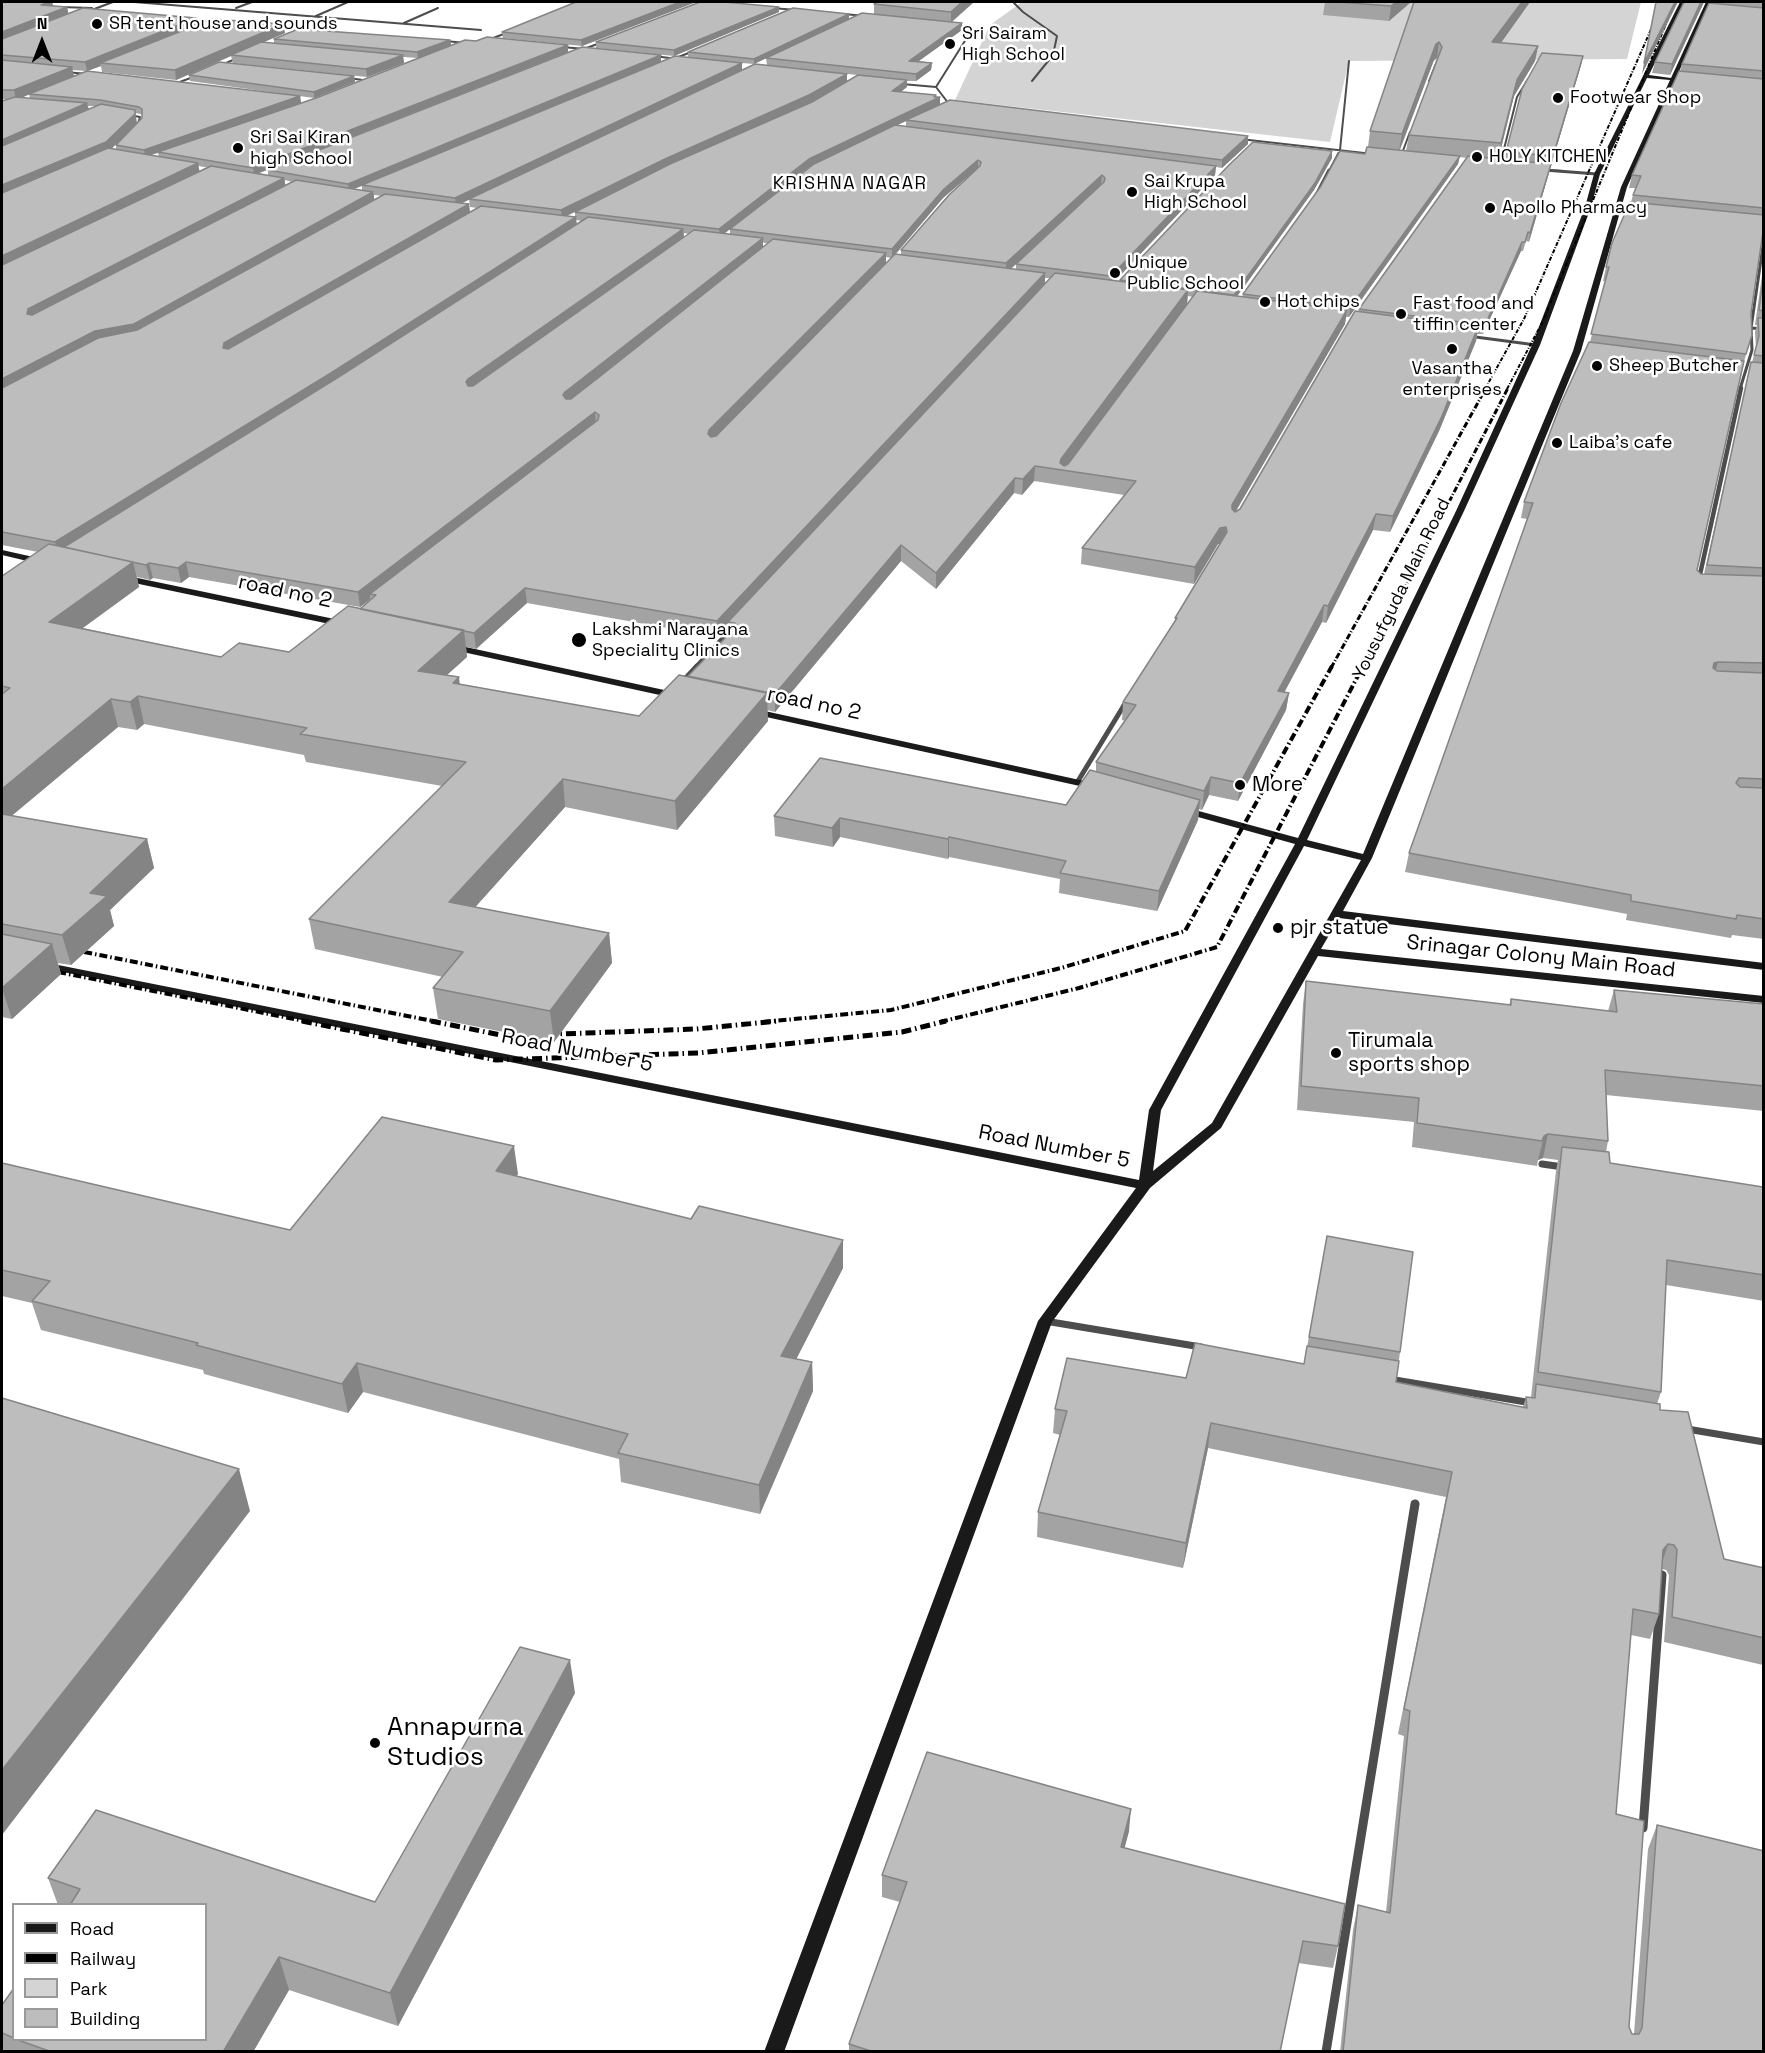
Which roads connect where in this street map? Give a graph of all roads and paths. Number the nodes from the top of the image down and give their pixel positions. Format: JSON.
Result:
{"nodes":[{"id":1,"x":113,"y":2,"type":"edge"},
{"id":2,"x":134,"y":2,"type":"edge"},
{"id":3,"x":252,"y":2,"type":"edge"},
{"id":4,"x":348,"y":2,"type":"edge"},
{"id":5,"x":1013,"y":2,"type":"edge"},
{"id":6,"x":1682,"y":2,"type":"edge"},
{"id":7,"x":1708,"y":2,"type":"edge"},
{"id":8,"x":60,"y":7,"type":"edge"},
{"id":9,"x":761,"y":7,"type":"edge"},
{"id":10,"x":438,"y":8,"type":"dead end"},
{"id":11,"x":96,"y":9,"type":"junction"},
{"id":12,"x":232,"y":10,"type":"junction"},
{"id":13,"x":794,"y":10,"type":"junction"},
{"id":14,"x":806,"y":11,"type":"edge"},
{"id":15,"x":100,"y":12,"type":"edge"},
{"id":16,"x":783,"y":14,"type":"edge"},
{"id":17,"x":841,"y":14,"type":"edge"},
{"id":18,"x":314,"y":16,"type":"junction"},
{"id":19,"x":864,"y":16,"type":"junction"},
{"id":20,"x":875,"y":17,"type":"edge"},
{"id":21,"x":183,"y":19,"type":"edge"},
{"id":22,"x":854,"y":21,"type":"edge"},
{"id":23,"x":404,"y":24,"type":"junction"},
{"id":24,"x":949,"y":24,"type":"edge"},
{"id":25,"x":207,"y":26,"type":"edge"},
{"id":26,"x":271,"y":26,"type":"edge"},
{"id":27,"x":303,"y":29,"type":"junction"},
{"id":28,"x":314,"y":30,"type":"edge"},
{"id":29,"x":481,"y":30,"type":"dead end"},
{"id":30,"x":510,"y":31,"type":"edge"},
{"id":31,"x":293,"y":33,"type":"edge"},
{"id":32,"x":488,"y":40,"type":"junction"},
{"id":33,"x":606,"y":40,"type":"edge"},
{"id":34,"x":444,"y":41,"type":"edge"},
{"id":35,"x":499,"y":41,"type":"edge"},
{"id":36,"x":466,"y":43,"type":"junction"},
{"id":37,"x":552,"y":46,"type":"edge"},
{"id":38,"x":457,"y":47,"type":"edge"},
{"id":39,"x":584,"y":49,"type":"junction"},
{"id":40,"x":596,"y":50,"type":"edge"},
{"id":41,"x":697,"y":50,"type":"edge"},
{"id":42,"x":573,"y":53,"type":"edge"},
{"id":43,"x":242,"y":56,"type":"edge"},
{"id":44,"x":654,"y":56,"type":"edge"},
{"id":45,"x":675,"y":58,"type":"junction"},
{"id":46,"x":687,"y":60,"type":"edge"},
{"id":47,"x":1349,"y":61,"type":"dead end"},
{"id":48,"x":664,"y":62,"type":"edge"},
{"id":49,"x":1437,"y":62,"type":"edge"},
{"id":50,"x":222,"y":64,"type":"junction"},
{"id":51,"x":232,"y":66,"type":"edge"},
{"id":52,"x":214,"y":68,"type":"edge"},
{"id":53,"x":57,"y":71,"type":"edge"},
{"id":54,"x":1533,"y":72,"type":"edge"},
{"id":55,"x":199,"y":74,"type":"edge"},
{"id":56,"x":1646,"y":76,"type":"junction"},
{"id":57,"x":338,"y":77,"type":"edge"},
{"id":58,"x":80,"y":78,"type":"edge"},
{"id":59,"x":1673,"y":79,"type":"junction"},
{"id":60,"x":1684,"y":80,"type":"edge"},
{"id":61,"x":1032,"y":81,"type":"dead end"},
{"id":62,"x":185,"y":84,"type":"edge"},
{"id":63,"x":902,"y":84,"type":"edge"},
{"id":64,"x":359,"y":85,"type":"edge"},
{"id":65,"x":936,"y":87,"type":"junction"},
{"id":66,"x":1426,"y":89,"type":"edge"},
{"id":67,"x":949,"y":104,"type":"junction"},
{"id":68,"x":961,"y":105,"type":"edge"},
{"id":69,"x":943,"y":108,"type":"edge"},
{"id":70,"x":119,"y":113,"type":"edge"},
{"id":71,"x":1412,"y":127,"type":"edge"},
{"id":72,"x":132,"y":132,"type":"edge"},
{"id":73,"x":1232,"y":138,"type":"edge"},
{"id":74,"x":1255,"y":141,"type":"junction"},
{"id":75,"x":1247,"y":149,"type":"edge"},
{"id":76,"x":1340,"y":150,"type":"junction"},
{"id":77,"x":1381,"y":154,"type":"edge"},
{"id":78,"x":1391,"y":155,"type":"edge"},
{"id":79,"x":1510,"y":166,"type":"edge"},
{"id":80,"x":1543,"y":170,"type":"edge"},
{"id":81,"x":1598,"y":174,"type":"junction"},
{"id":82,"x":1311,"y":202,"type":"edge"},
{"id":83,"x":1617,"y":210,"type":"junction"},
{"id":84,"x":1629,"y":211,"type":"edge"},
{"id":85,"x":1764,"y":238,"type":"edge"},
{"id":86,"x":1762,"y":263,"type":"edge"},
{"id":87,"x":1752,"y":328,"type":"junction"},
{"id":88,"x":1764,"y":329,"type":"edge"},
{"id":89,"x":1466,"y":336,"type":"edge"},
{"id":90,"x":1536,"y":345,"type":"junction"},
{"id":91,"x":1744,"y":372,"type":"junction"},
{"id":92,"x":1754,"y":373,"type":"edge"},
{"id":93,"x":2,"y":553,"type":"edge"},
{"id":94,"x":54,"y":564,"type":"edge"},
{"id":95,"x":112,"y":576,"type":"edge"},
{"id":96,"x":1697,"y":586,"type":"edge"},
{"id":97,"x":734,"y":626,"type":"edge"},
{"id":98,"x":357,"y":627,"type":"edge"},
{"id":99,"x":446,"y":646,"type":"edge"},
{"id":100,"x":670,"y":694,"type":"junction"},
{"id":101,"x":693,"y":699,"type":"edge"},
{"id":102,"x":1128,"y":699,"type":"edge"},
{"id":103,"x":740,"y":709,"type":"edge"},
{"id":104,"x":1078,"y":781,"type":"junction"},
{"id":105,"x":1111,"y":790,"type":"edge"},
{"id":106,"x":1178,"y":809,"type":"edge"},
{"id":107,"x":1301,"y":843,"type":"junction"},
{"id":108,"x":1367,"y":858,"type":"junction"},
{"id":109,"x":1336,"y":914,"type":"junction"},
{"id":110,"x":1315,"y":952,"type":"junction"},
{"id":111,"x":35,"y":963,"type":"edge"},
{"id":112,"x":1764,"y":967,"type":"edge"},
{"id":113,"x":1764,"y":1000,"type":"edge"},
{"id":114,"x":1542,"y":1164,"type":"edge"},
{"id":115,"x":1577,"y":1168,"type":"edge"},
{"id":116,"x":1145,"y":1185,"type":"junction"},
{"id":117,"x":1045,"y":1321,"type":"junction"},
{"id":118,"x":1210,"y":1349,"type":"edge"},
{"id":119,"x":1375,"y":1377,"type":"edge"},
{"id":120,"x":1540,"y":1404,"type":"edge"},
{"id":121,"x":1681,"y":1428,"type":"edge"},
{"id":122,"x":1764,"y":1442,"type":"edge"},
{"id":123,"x":1415,"y":1504,"type":"dead end"},
{"id":124,"x":1662,"y":1575,"type":"edge"},
{"id":125,"x":1641,"y":1843,"type":"edge"},
{"id":126,"x":774,"y":2052,"type":"edge"},
{"id":127,"x":1326,"y":2052,"type":"edge"}],
"edges":[{"from":1,"to":11,"type":"street"},
{"from":2,"to":12,"type":"street"},
{"from":3,"to":12,"type":"street"},
{"from":4,"to":18,"type":"street"},
{"from":5,"to":61,"type":"street"},
{"from":6,"to":56,"type":"main road","name":"Yousufguda Main Road"},
{"from":7,"to":59,"type":"main road"},
{"from":8,"to":11,"type":"street"},
{"from":9,"to":13,"type":"street"},
{"from":10,"to":23,"type":"street"},
{"from":11,"to":15,"type":"street"},
{"from":12,"to":18,"type":"street"},
{"from":13,"to":14,"type":"street"},
{"from":13,"to":16,"type":"street"},
{"from":17,"to":19,"type":"street"},
{"from":18,"to":23,"type":"street"},
{"from":19,"to":20,"type":"street"},
{"from":19,"to":22,"type":"street"},
{"from":21,"to":25,"type":"street"},
{"from":23,"to":29,"type":"street"},
{"from":24,"to":65,"type":"street"},
{"from":26,"to":27,"type":"street"},
{"from":27,"to":28,"type":"street"},
{"from":27,"to":31,"type":"street"},
{"from":30,"to":32,"type":"street"},
{"from":32,"to":35,"type":"street"},
{"from":32,"to":36,"type":"street"},
{"from":33,"to":39,"type":"street"},
{"from":34,"to":36,"type":"street"},
{"from":36,"to":38,"type":"street"},
{"from":37,"to":39,"type":"street"},
{"from":39,"to":40,"type":"street"},
{"from":39,"to":42,"type":"street"},
{"from":41,"to":45,"type":"street"},
{"from":43,"to":50,"type":"street"},
{"from":44,"to":45,"type":"street"},
{"from":45,"to":46,"type":"street"},
{"from":45,"to":48,"type":"street"},
{"from":47,"to":76,"type":"street"},
{"from":49,"to":66,"type":"street"},
{"from":50,"to":51,"type":"street"},
{"from":50,"to":52,"type":"street"},
{"from":53,"to":58,"type":"street"},
{"from":54,"to":79,"type":"street"},
{"from":55,"to":62,"type":"street"},
{"from":56,"to":59,"type":"main road"},
{"from":56,"to":81,"type":"main road","name":"Yousufguda Main Road"},
{"from":57,"to":64,"type":"street"},
{"from":59,"to":60,"type":"main road"},
{"from":59,"to":83,"type":"main road"},
{"from":63,"to":65,"type":"street"},
{"from":65,"to":67,"type":"street"},
{"from":67,"to":68,"type":"street"},
{"from":67,"to":69,"type":"street"},
{"from":70,"to":72,"type":"street"},
{"from":71,"to":78,"type":"street"},
{"from":73,"to":74,"type":"street"},
{"from":74,"to":75,"type":"street"},
{"from":74,"to":76,"type":"street"},
{"from":76,"to":77,"type":"street"},
{"from":76,"to":82,"type":"street"},
{"from":80,"to":81,"type":"street"},
{"from":81,"to":90,"type":"main road","name":"Yousufguda Main Road"},
{"from":83,"to":84,"type":"street"},
{"from":83,"to":108,"type":"main road"},
{"from":85,"to":86,"type":"street"},
{"from":86,"to":87,"type":"street"},
{"from":87,"to":88,"type":"street"},
{"from":87,"to":91,"type":"street"},
{"from":89,"to":90,"type":"street"},
{"from":90,"to":107,"type":"main road","name":"Yousufguda Main Road"},
{"from":91,"to":92,"type":"street"},
{"from":91,"to":96,"type":"street"},
{"from":93,"to":94,"type":"main road"},
{"from":95,"to":98,"type":"main road","name":"road no 2"},
{"from":97,"to":100,"type":"street"},
{"from":99,"to":100,"type":"main road"},
{"from":100,"to":101,"type":"main road"},
{"from":102,"to":104,"type":"street"},
{"from":103,"to":104,"type":"main road","name":"road no 2"},
{"from":104,"to":105,"type":"main road","name":"road no 2"},
{"from":106,"to":107,"type":"main road"},
{"from":107,"to":108,"type":"main road"},
{"from":107,"to":116,"type":"main road","name":"Yousufguda Main Road"},
{"from":108,"to":109,"type":"main road"},
{"from":109,"to":110,"type":"main road"},
{"from":109,"to":112,"type":"main road","name":"Srinagar Colony Main Road"},
{"from":110,"to":113,"type":"main road","name":"Srinagar Colony Main Road"},
{"from":110,"to":116,"type":"main road"},
{"from":111,"to":116,"type":"main road","name":"Road Number 5"},
{"from":114,"to":115,"type":"street"},
{"from":116,"to":117,"type":"main road"},
{"from":117,"to":118,"type":"street"},
{"from":117,"to":126,"type":"main road"},
{"from":119,"to":120,"type":"street"},
{"from":121,"to":122,"type":"street"},
{"from":123,"to":127,"type":"street"},
{"from":124,"to":125,"type":"street"}]}
